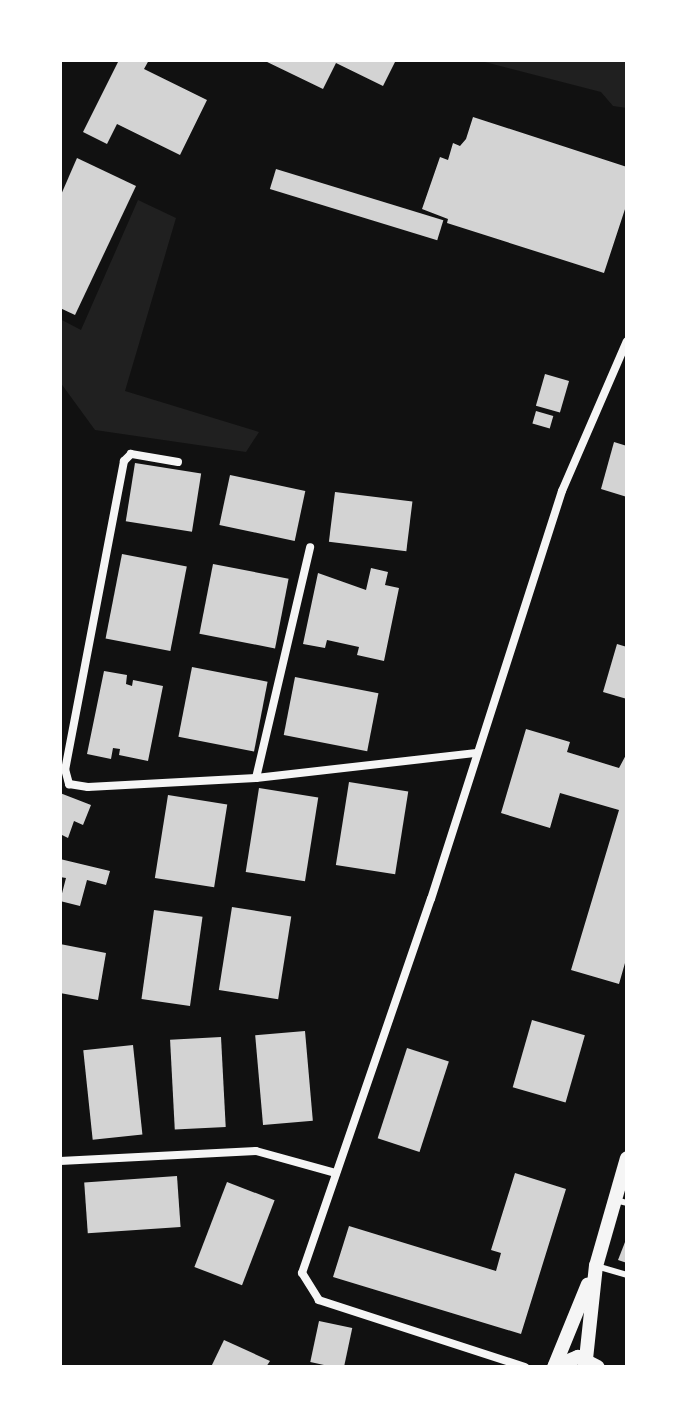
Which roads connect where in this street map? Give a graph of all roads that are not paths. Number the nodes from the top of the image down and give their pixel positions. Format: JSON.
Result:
{"nodes":[{"id":1,"x":627,"y":341,"type":"edge"},
{"id":2,"x":178,"y":462,"type":"dead end"},
{"id":3,"x":310,"y":547,"type":"dead end"},
{"id":4,"x":477,"y":753,"type":"junction"},
{"id":5,"x":256,"y":778,"type":"junction"},
{"id":6,"x":627,"y":1158,"type":"edge"},
{"id":7,"x":60,"y":1161,"type":"edge"},
{"id":8,"x":336,"y":1173,"type":"junction"},
{"id":9,"x":624,"y":1176,"type":"edge"},
{"id":10,"x":621,"y":1202,"type":"edge"},
{"id":11,"x":596,"y":1266,"type":"junction"},
{"id":12,"x":627,"y":1275,"type":"edge"},
{"id":13,"x":592,"y":1363,"type":"edge"},
{"id":14,"x":554,"y":1366,"type":"edge"},
{"id":15,"x":525,"y":1367,"type":"edge"}],
"edges":[{"from":1,"to":4,"type":"street"},
{"from":2,"to":5,"type":"street"},
{"from":3,"to":5,"type":"street"},
{"from":4,"to":5,"type":"street"},
{"from":4,"to":8,"type":"street"},
{"from":6,"to":9,"type":"street"},
{"from":7,"to":8,"type":"street"},
{"from":8,"to":15,"type":"street"},
{"from":9,"to":10,"type":"street"},
{"from":10,"to":11,"type":"street"},
{"from":11,"to":12,"type":"lane"},
{"from":11,"to":13,"type":"street"},
{"from":11,"to":14,"type":"street"},
{"from":13,"to":14,"type":"street"}]}
